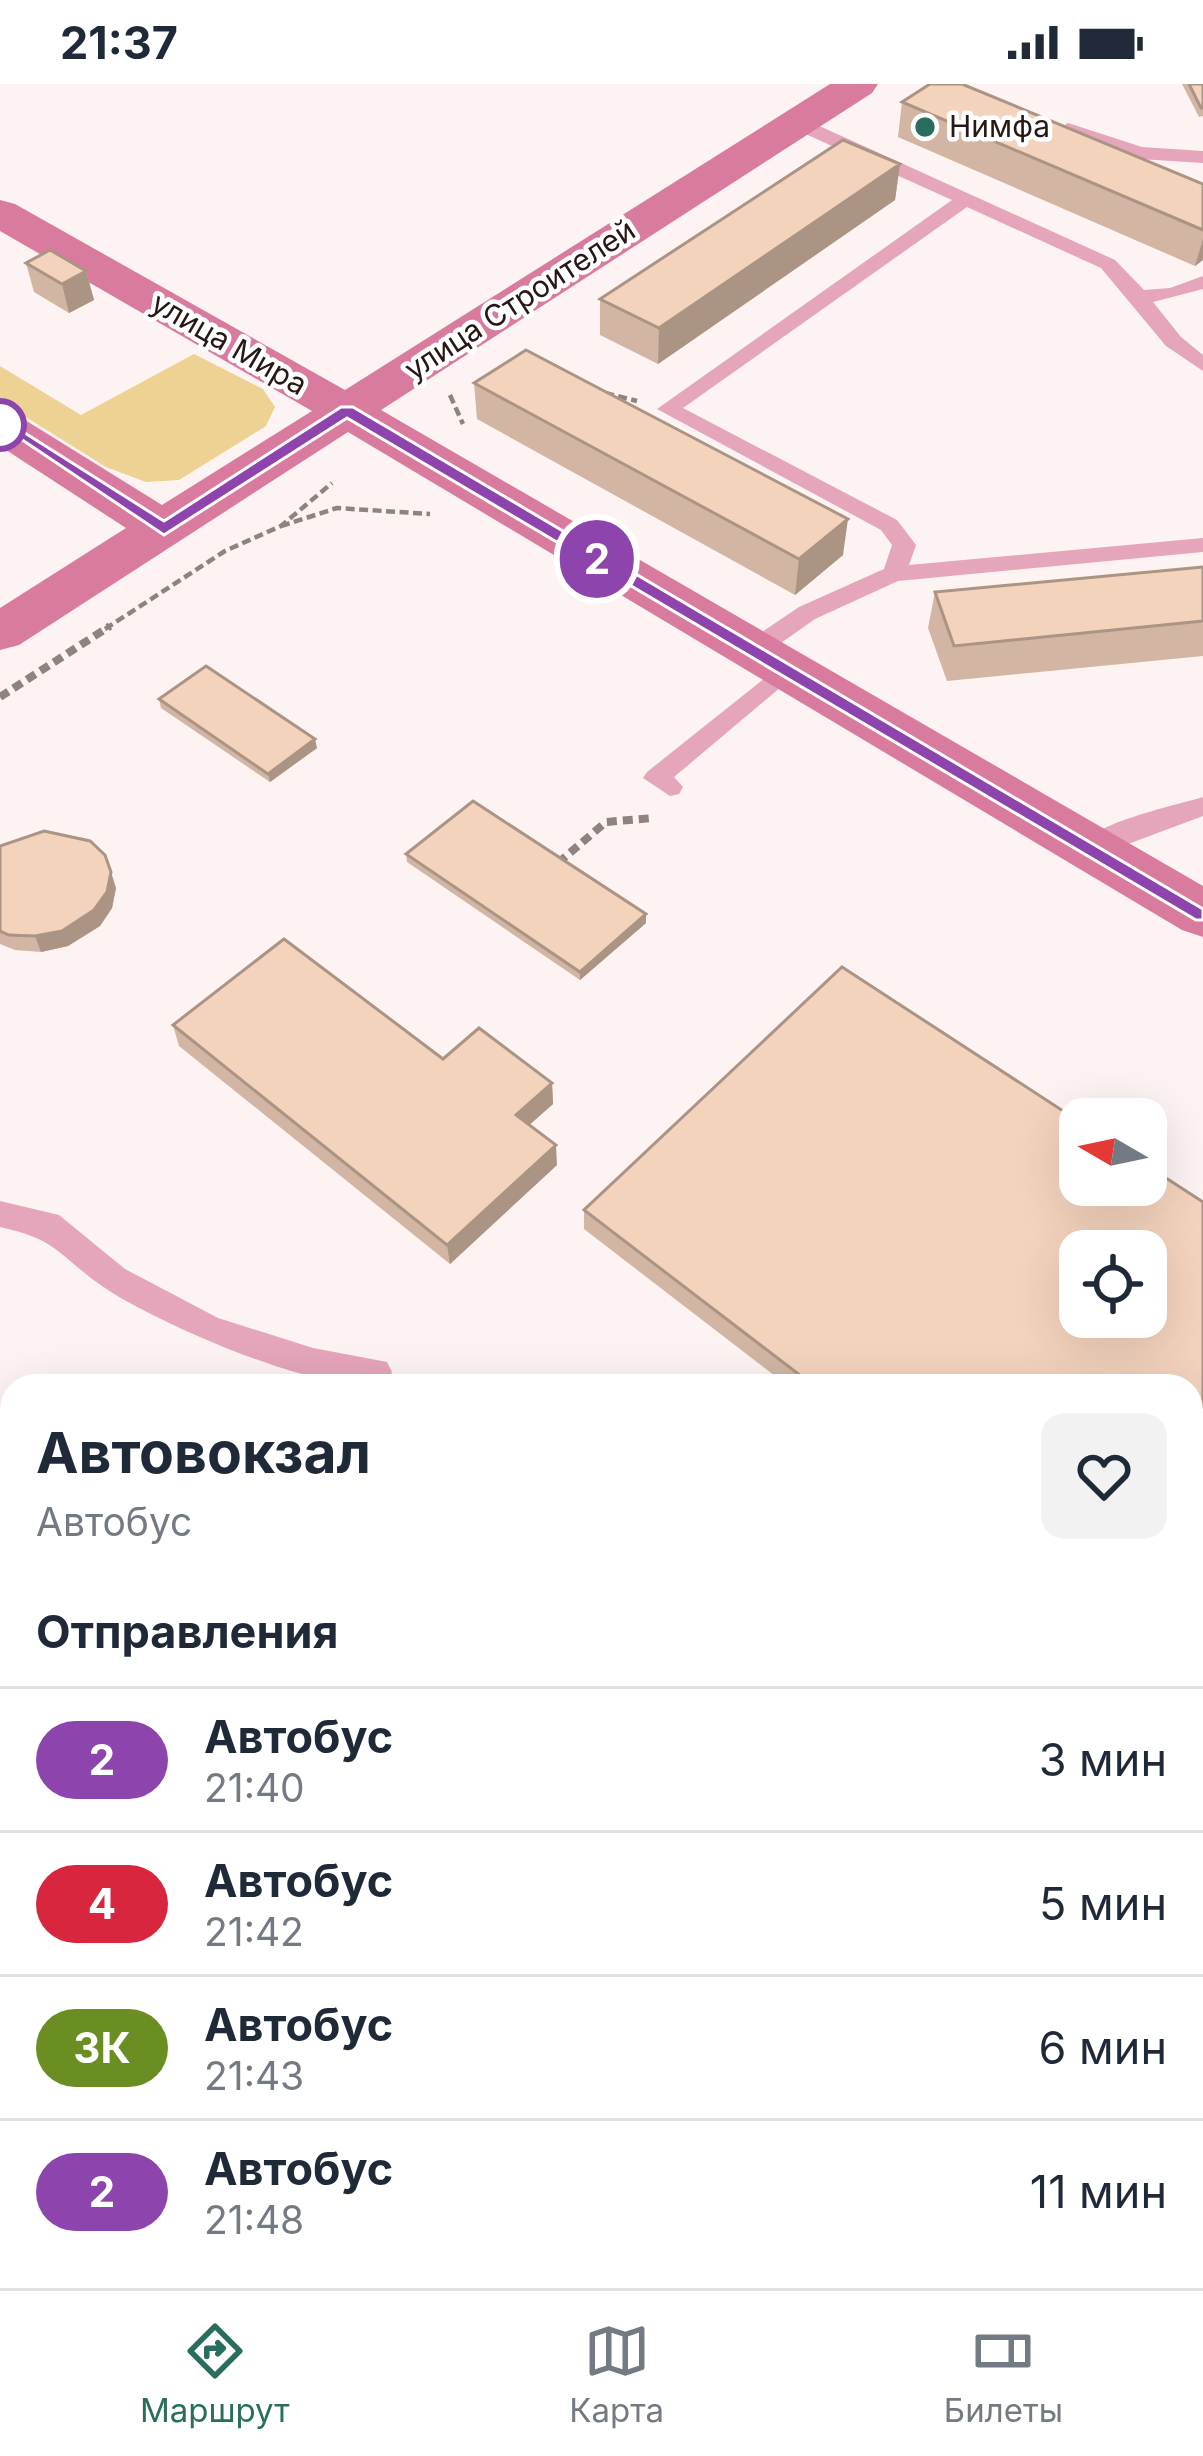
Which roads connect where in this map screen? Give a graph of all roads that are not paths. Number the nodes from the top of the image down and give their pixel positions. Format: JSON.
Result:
{"nodes":[{"id":1,"x":858,"y":84,"type":"edge"},
{"id":2,"x":1042,"y":118,"type":"edge"},
{"id":3,"x":797,"y":123,"type":"junction"},
{"id":4,"x":1203,"y":157,"type":"edge"},
{"id":5,"x":965,"y":199,"type":"junction"},
{"id":6,"x":0,"y":213,"type":"edge"},
{"id":7,"x":1203,"y":282,"type":"edge"},
{"id":8,"x":1138,"y":297,"type":"junction"},
{"id":9,"x":1203,"y":365,"type":"edge"},
{"id":10,"x":347,"y":411,"type":"junction"},
{"id":11,"x":0,"y":425,"type":"edge"},
{"id":12,"x":164,"y":529,"type":"junction"},
{"id":13,"x":1203,"y":545,"type":"edge"},
{"id":14,"x":894,"y":574,"type":"junction"},
{"id":15,"x":0,"y":632,"type":"edge"},
{"id":16,"x":769,"y":660,"type":"junction"},
{"id":17,"x":666,"y":799,"type":"road end"},
{"id":18,"x":1203,"y":806,"type":"edge"},
{"id":19,"x":1088,"y":848,"type":"junction"},
{"id":20,"x":1203,"y":914,"type":"edge"},
{"id":21,"x":0,"y":1214,"type":"edge"},
{"id":22,"x":376,"y":1372,"type":"dead end"}],
"edges":[{"from":1,"to":3,"type":"main road","name":"улица Строителей"},
{"from":2,"to":4,"type":"lane"},
{"from":3,"to":5,"type":"lane"},
{"from":3,"to":10,"type":"main road","name":"улица Строителей"},
{"from":5,"to":8,"type":"lane"},
{"from":5,"to":14,"type":"lane"},
{"from":6,"to":10,"type":"main road","name":"улица Мира"},
{"from":7,"to":8,"type":"lane"},
{"from":8,"to":9,"type":"lane"},
{"from":10,"to":12,"type":"main road","name":"улица Строителей"},
{"from":10,"to":16,"type":"main road","name":"улица Мира"},
{"from":11,"to":12,"type":"main road"},
{"from":12,"to":15,"type":"main road","name":"улица Строителей"},
{"from":13,"to":14,"type":"lane"},
{"from":14,"to":16,"type":"lane"},
{"from":16,"to":17,"type":"lane"},
{"from":16,"to":19,"type":"main road","name":"улица Мира"},
{"from":18,"to":19,"type":"lane"},
{"from":19,"to":20,"type":"main road","name":"улица Мира"},
{"from":21,"to":22,"type":"lane"}]}
